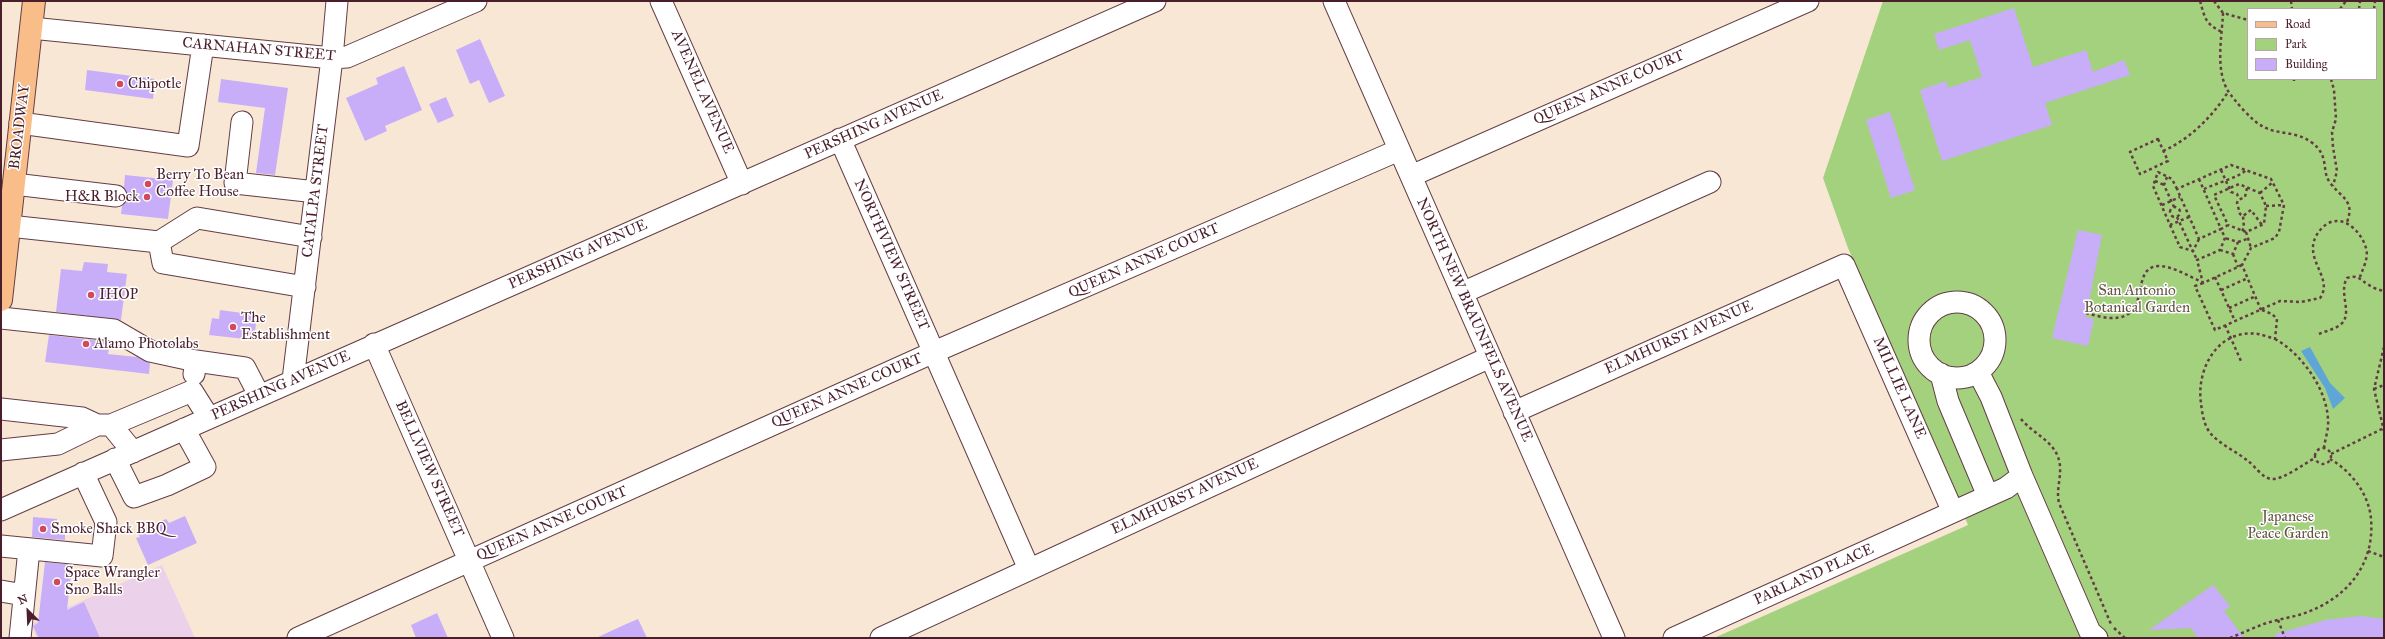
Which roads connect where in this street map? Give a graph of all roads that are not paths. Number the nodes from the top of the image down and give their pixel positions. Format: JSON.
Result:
{"nodes":[{"id":1,"x":34,"y":1,"type":"edge"},
{"id":2,"x":337,"y":1,"type":"edge"},
{"id":3,"x":476,"y":1,"type":"edge"},
{"id":4,"x":662,"y":1,"type":"edge"},
{"id":5,"x":1155,"y":1,"type":"edge"},
{"id":6,"x":1334,"y":1,"type":"edge"},
{"id":7,"x":1808,"y":1,"type":"edge"},
{"id":8,"x":31,"y":28,"type":"junction"},
{"id":9,"x":203,"y":46,"type":"junction"},
{"id":10,"x":332,"y":58,"type":"junction"},
{"id":11,"x":242,"y":122,"type":"dead end"},
{"id":12,"x":20,"y":124,"type":"junction"},
{"id":13,"x":840,"y":140,"type":"junction"},
{"id":14,"x":1399,"y":150,"type":"junction"},
{"id":15,"x":1411,"y":176,"type":"junction"},
{"id":16,"x":1710,"y":182,"type":"dead end"},
{"id":17,"x":14,"y":184,"type":"junction"},
{"id":18,"x":742,"y":184,"type":"junction"},
{"id":19,"x":316,"y":192,"type":"junction"},
{"id":20,"x":116,"y":196,"type":"dead end"},
{"id":21,"x":9,"y":226,"type":"junction"},
{"id":22,"x":310,"y":237,"type":"junction"},
{"id":23,"x":159,"y":242,"type":"junction"},
{"id":24,"x":1844,"y":265,"type":"joint"},
{"id":25,"x":305,"y":287,"type":"junction"},
{"id":26,"x":1,"y":293,"type":"edge"},
{"id":27,"x":1462,"y":293,"type":"junction"},
{"id":28,"x":1,"y":318,"type":"edge"},
{"id":29,"x":374,"y":344,"type":"junction"},
{"id":30,"x":934,"y":352,"type":"junction"},
{"id":31,"x":1490,"y":357,"type":"junction"},
{"id":32,"x":196,"y":361,"type":"junction"},
{"id":33,"x":1978,"y":372,"type":"junction"},
{"id":34,"x":1941,"y":374,"type":"junction"},
{"id":35,"x":294,"y":380,"type":"junction"},
{"id":36,"x":192,"y":391,"type":"junction"},
{"id":37,"x":259,"y":395,"type":"junction"},
{"id":38,"x":1,"y":409,"type":"edge"},
{"id":39,"x":1514,"y":412,"type":"junction"},
{"id":40,"x":209,"y":418,"type":"junction"},
{"id":41,"x":104,"y":425,"type":"junction"},
{"id":42,"x":184,"y":429,"type":"junction"},
{"id":43,"x":1,"y":450,"type":"edge"},
{"id":44,"x":124,"y":455,"type":"junction"},
{"id":45,"x":83,"y":473,"type":"junction"},
{"id":46,"x":2022,"y":476,"type":"junction"},
{"id":47,"x":1988,"y":496,"type":"junction"},
{"id":48,"x":1,"y":510,"type":"edge"},
{"id":49,"x":1953,"y":512,"type":"junction"},
{"id":50,"x":1,"y":546,"type":"edge"},
{"id":51,"x":29,"y":549,"type":"junction"},
{"id":52,"x":469,"y":561,"type":"junction"},
{"id":53,"x":1029,"y":569,"type":"junction"},
{"id":54,"x":1,"y":591,"type":"edge"},
{"id":55,"x":24,"y":595,"type":"junction"},
{"id":56,"x":2092,"y":636,"type":"edge"},
{"id":57,"x":20,"y":638,"type":"edge"},
{"id":58,"x":298,"y":638,"type":"edge"},
{"id":59,"x":503,"y":638,"type":"edge"},
{"id":60,"x":881,"y":638,"type":"edge"},
{"id":61,"x":1614,"y":638,"type":"edge"},
{"id":62,"x":1674,"y":638,"type":"edge"}],
"edges":[{"from":1,"to":8,"type":"main road","name":"BROADWAY"},
{"from":2,"to":10,"type":"street","name":"CATALPA STREET"},
{"from":3,"to":10,"type":"street","name":"CARNAHAN STREET"},
{"from":4,"to":18,"type":"street","name":"AVENEL AVENUE"},
{"from":5,"to":13,"type":"street","name":"PERSHING AVENUE"},
{"from":6,"to":14,"type":"street","name":"NORTH NEW BRAUNFELS AVENUE"},
{"from":7,"to":15,"type":"street","name":"QUEEN ANNE COURT"},
{"from":8,"to":9,"type":"street","name":"CARNAHAN STREET"},
{"from":8,"to":12,"type":"main road","name":"BROADWAY"},
{"from":9,"to":10,"type":"street","name":"CARNAHAN STREET"},
{"from":9,"to":12,"type":"street"},
{"from":10,"to":19,"type":"street","name":"CATALPA STREET"},
{"from":11,"to":19,"type":"street"},
{"from":12,"to":17,"type":"main road","name":"BROADWAY"},
{"from":13,"to":18,"type":"street","name":"PERSHING AVENUE"},
{"from":13,"to":30,"type":"street","name":"NORTHVIEW STREET"},
{"from":14,"to":15,"type":"street","name":"NORTH NEW BRAUNFELS AVENUE"},
{"from":14,"to":30,"type":"street","name":"QUEEN ANNE COURT"},
{"from":15,"to":27,"type":"street","name":"NORTH NEW BRAUNFELS AVENUE"},
{"from":16,"to":27,"type":"street"},
{"from":17,"to":20,"type":"street"},
{"from":17,"to":21,"type":"main road","name":"BROADWAY"},
{"from":18,"to":29,"type":"street","name":"PERSHING AVENUE"},
{"from":19,"to":22,"type":"street","name":"CATALPA STREET"},
{"from":21,"to":23,"type":"street"},
{"from":21,"to":26,"type":"main road","name":"BROADWAY"},
{"from":22,"to":23,"type":"street"},
{"from":22,"to":25,"type":"street","name":"CATALPA STREET"},
{"from":23,"to":25,"type":"street"},
{"from":24,"to":39,"type":"street","name":"ELMHURST AVENUE"},
{"from":24,"to":49,"type":"street","name":"MILLIE LANE"},
{"from":25,"to":35,"type":"street","name":"CATALPA STREET"},
{"from":27,"to":31,"type":"street","name":"NORTH NEW BRAUNFELS AVENUE"},
{"from":28,"to":32,"type":"street"},
{"from":29,"to":35,"type":"street","name":"PERSHING AVENUE"},
{"from":29,"to":52,"type":"street","name":"BELLVIEW STREET"},
{"from":30,"to":52,"type":"street","name":"QUEEN ANNE COURT"},
{"from":30,"to":53,"type":"street","name":"NORTHVIEW STREET"},
{"from":31,"to":39,"type":"street","name":"NORTH NEW BRAUNFELS AVENUE"},
{"from":31,"to":53,"type":"street","name":"ELMHURST AVENUE"},
{"from":32,"to":36,"type":"street"},
{"from":32,"to":37,"type":"street"},
{"from":33,"to":34,"type":"street"},
{"from":33,"to":34,"type":"street"},
{"from":33,"to":46,"type":"street"},
{"from":34,"to":47,"type":"street"},
{"from":35,"to":37,"type":"street","name":"PERSHING AVENUE"},
{"from":36,"to":40,"type":"street"},
{"from":36,"to":41,"type":"street"},
{"from":37,"to":40,"type":"street","name":"PERSHING AVENUE"},
{"from":38,"to":41,"type":"street"},
{"from":39,"to":61,"type":"street","name":"NORTH NEW BRAUNFELS AVENUE"},
{"from":40,"to":42,"type":"street","name":"PERSHING AVENUE"},
{"from":41,"to":43,"type":"street"},
{"from":41,"to":44,"type":"street"},
{"from":42,"to":44,"type":"street","name":"PERSHING AVENUE"},
{"from":42,"to":44,"type":"street"},
{"from":44,"to":45,"type":"street","name":"PERSHING AVENUE"},
{"from":45,"to":48,"type":"street","name":"PERSHING AVENUE"},
{"from":45,"to":51,"type":"street"},
{"from":46,"to":47,"type":"street","name":"PARLAND PLACE"},
{"from":46,"to":56,"type":"street"},
{"from":47,"to":49,"type":"street","name":"PARLAND PLACE"},
{"from":49,"to":62,"type":"street","name":"PARLAND PLACE"},
{"from":50,"to":51,"type":"street"},
{"from":51,"to":55,"type":"street"},
{"from":52,"to":58,"type":"street","name":"QUEEN ANNE COURT"},
{"from":52,"to":59,"type":"street","name":"BELLVIEW STREET"},
{"from":53,"to":60,"type":"street","name":"ELMHURST AVENUE"},
{"from":54,"to":55,"type":"street"},
{"from":55,"to":57,"type":"street"}]}
